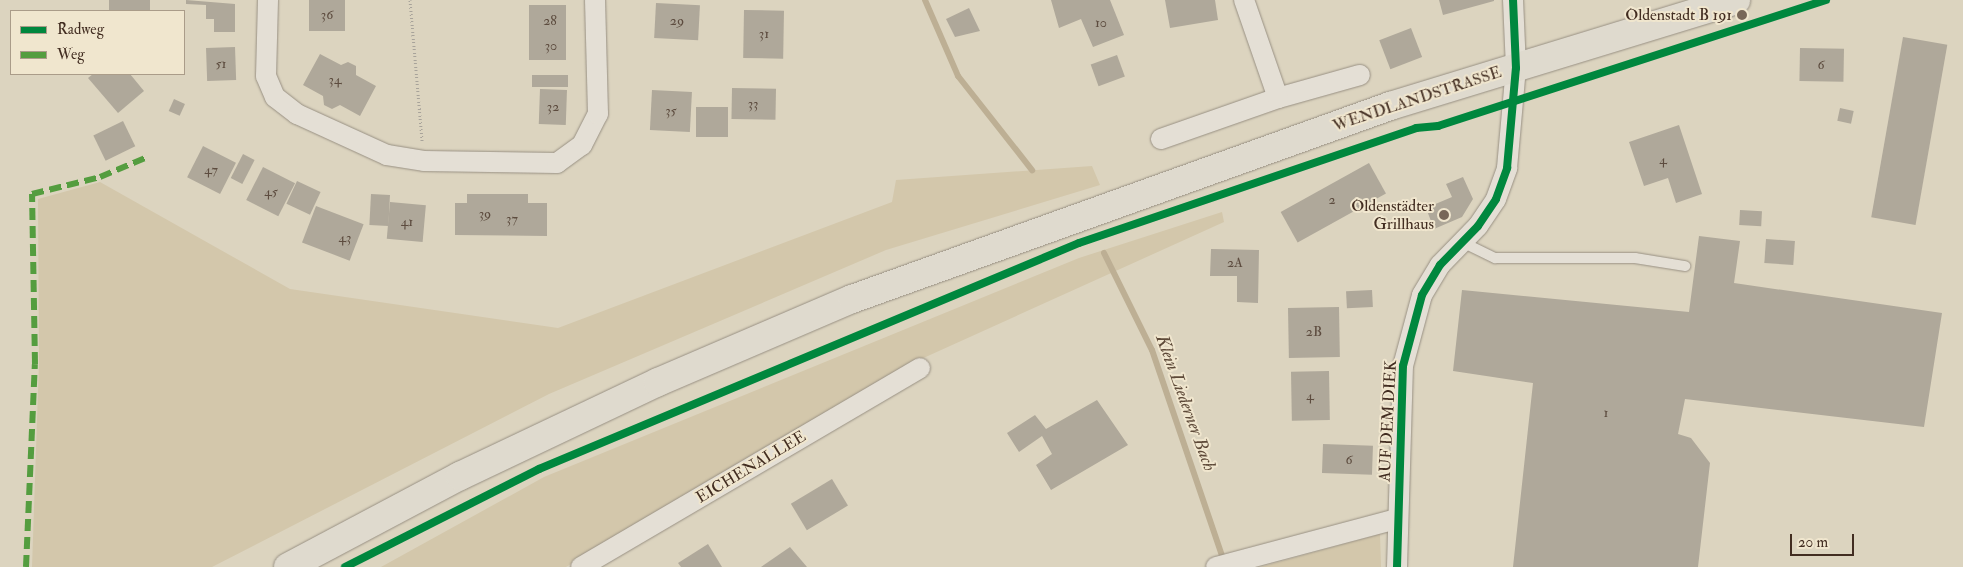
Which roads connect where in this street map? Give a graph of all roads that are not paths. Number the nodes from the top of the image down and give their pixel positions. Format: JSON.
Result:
{"nodes":[{"id":1,"x":268,"y":0,"type":"edge"},
{"id":2,"x":595,"y":0,"type":"edge"},
{"id":3,"x":1244,"y":0,"type":"edge"},
{"id":4,"x":1513,"y":0,"type":"edge"},
{"id":5,"x":1736,"y":0,"type":"edge"},
{"id":6,"x":1516,"y":68,"type":"junction"},
{"id":7,"x":1360,"y":75,"type":"dead end"},
{"id":8,"x":1278,"y":98,"type":"junction"},
{"id":9,"x":1161,"y":139,"type":"dead end"},
{"id":10,"x":1462,"y":242,"type":"junction"},
{"id":11,"x":1684,"y":266,"type":"dead end"},
{"id":12,"x":920,"y":368,"type":"dead end"},
{"id":13,"x":1397,"y":519,"type":"junction"},
{"id":14,"x":288,"y":567,"type":"edge"},
{"id":15,"x":581,"y":567,"type":"edge"},
{"id":16,"x":1216,"y":567,"type":"edge"},
{"id":17,"x":1397,"y":567,"type":"edge"}],
"edges":[{"from":1,"to":2,"type":"street"},
{"from":3,"to":8,"type":"street"},
{"from":4,"to":6,"type":"street","name":"AUF DEM DIEK"},
{"from":5,"to":6,"type":"main road","name":"WENDLANDSTRASSE"},
{"from":6,"to":10,"type":"street","name":"AUF DEM DIEK"},
{"from":6,"to":14,"type":"main road","name":"WENDLANDSTRASSE"},
{"from":7,"to":8,"type":"street"},
{"from":8,"to":9,"type":"street"},
{"from":10,"to":11,"type":"lane"},
{"from":10,"to":13,"type":"street","name":"AUF DEM DIEK"},
{"from":12,"to":15,"type":"street","name":"EICHENALLEE"},
{"from":13,"to":16,"type":"street"},
{"from":13,"to":17,"type":"street","name":"AUF DEM DIEK"}]}
